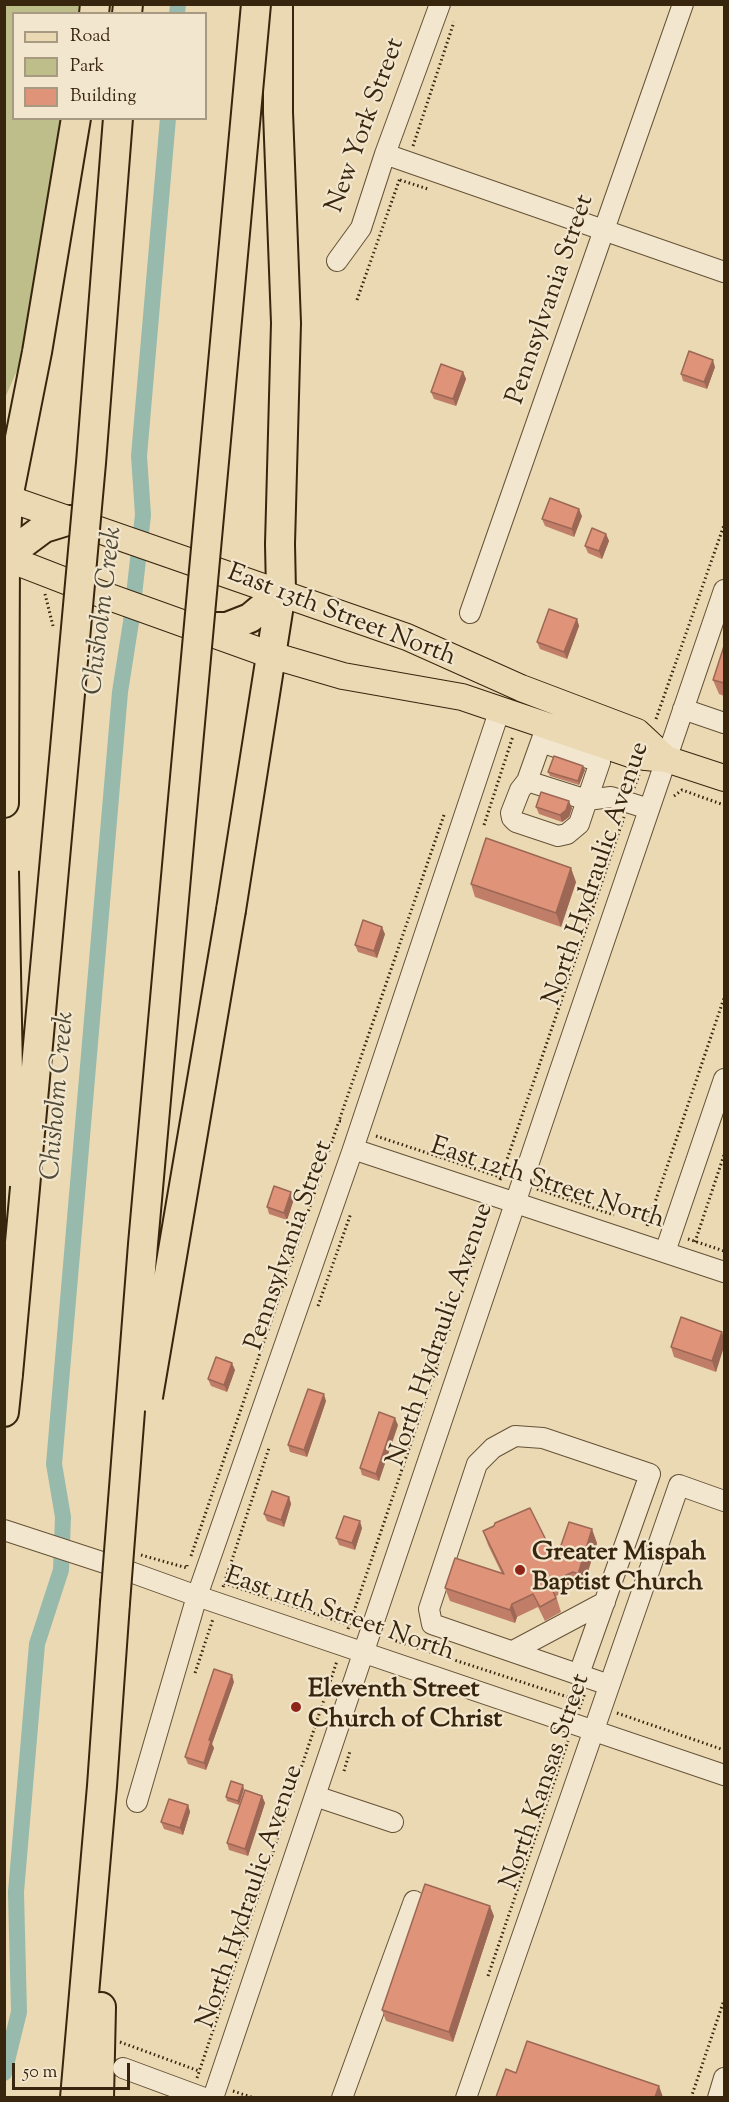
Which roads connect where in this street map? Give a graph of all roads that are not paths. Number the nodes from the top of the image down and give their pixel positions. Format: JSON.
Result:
{"nodes":[{"id":1,"x":256,"y":4,"type":"edge"},
{"id":2,"x":278,"y":4,"type":"edge"},
{"id":3,"x":440,"y":4,"type":"edge"},
{"id":4,"x":683,"y":4,"type":"edge"},
{"id":5,"x":76,"y":120,"type":"edge"},
{"id":6,"x":118,"y":120,"type":"edge"},
{"id":7,"x":385,"y":154,"type":"junction"},
{"id":8,"x":605,"y":231,"type":"junction"},
{"id":9,"x":337,"y":261,"type":"dead end"},
{"id":10,"x":724,"y":272,"type":"edge"},
{"id":11,"x":37,"y":352,"type":"junction"},
{"id":12,"x":4,"y":413,"type":"edge"},
{"id":13,"x":6,"y":498,"type":"edge"},
{"id":14,"x":70,"y":520,"type":"junction"},
{"id":15,"x":5,"y":557,"type":"edge"},
{"id":16,"x":724,"y":590,"type":"edge"},
{"id":17,"x":281,"y":592,"type":"junction"},
{"id":18,"x":470,"y":613,"type":"dead end"},
{"id":19,"x":195,"y":627,"type":"junction"},
{"id":20,"x":270,"y":655,"type":"junction"},
{"id":21,"x":683,"y":709,"type":"junction"},
{"id":22,"x":498,"y":716,"type":"junction"},
{"id":23,"x":724,"y":723,"type":"edge"},
{"id":24,"x":544,"y":734,"type":"junction"},
{"id":25,"x":666,"y":759,"type":"junction"},
{"id":26,"x":724,"y":778,"type":"edge"},
{"id":27,"x":527,"y":781,"type":"junction"},
{"id":28,"x":587,"y":800,"type":"junction"},
{"id":29,"x":4,"y":803,"type":"edge"},
{"id":30,"x":649,"y":809,"type":"junction"},
{"id":31,"x":4,"y":871,"type":"edge"},
{"id":32,"x":724,"y":1079,"type":"edge"},
{"id":33,"x":362,"y":1152,"type":"junction"},
{"id":34,"x":527,"y":1196,"type":"junction"},
{"id":35,"x":665,"y":1252,"type":"junction"},
{"id":36,"x":724,"y":1272,"type":"edge"},
{"id":37,"x":8,"y":1374,"type":"junction"},
{"id":38,"x":4,"y":1412,"type":"edge"},
{"id":39,"x":724,"y":1501,"type":"edge"},
{"id":40,"x":6,"y":1531,"type":"edge"},
{"id":41,"x":197,"y":1596,"type":"junction"},
{"id":42,"x":605,"y":1602,"type":"junction"},
{"id":43,"x":115,"y":1604,"type":"junction"},
{"id":44,"x":513,"y":1651,"type":"junction"},
{"id":45,"x":372,"y":1655,"type":"junction"},
{"id":46,"x":585,"y":1676,"type":"junction"},
{"id":47,"x":609,"y":1685,"type":"junction"},
{"id":48,"x":593,"y":1731,"type":"junction"},
{"id":49,"x":724,"y":1775,"type":"edge"},
{"id":50,"x":102,"y":1785,"type":"junction"},
{"id":51,"x":324,"y":1799,"type":"junction"},
{"id":52,"x":137,"y":1802,"type":"dead end"},
{"id":53,"x":393,"y":1822,"type":"dead end"},
{"id":54,"x":414,"y":1901,"type":"dead end"},
{"id":55,"x":123,"y":2068,"type":"dead end"},
{"id":56,"x":724,"y":2078,"type":"edge"},
{"id":57,"x":199,"y":2096,"type":"edge"},
{"id":58,"x":75,"y":2097,"type":"edge"},
{"id":59,"x":99,"y":2097,"type":"edge"},
{"id":60,"x":213,"y":2097,"type":"edge"},
{"id":61,"x":342,"y":2097,"type":"edge"},
{"id":62,"x":466,"y":2097,"type":"edge"},
{"id":63,"x":718,"y":2097,"type":"edge"}],
"edges":[{"from":1,"to":43,"type":"highway","bridge":true},
{"from":2,"to":17,"type":"highway"},
{"from":3,"to":7,"type":"street","name":"New York Street"},
{"from":4,"to":8,"type":"street","name":"Pennsylvania Street"},
{"from":5,"to":11,"type":"highway"},
{"from":6,"to":37,"type":"highway","bridge":true},
{"from":7,"to":8,"type":"street"},
{"from":7,"to":9,"type":"street","name":"New York Street"},
{"from":8,"to":10,"type":"street"},
{"from":8,"to":18,"type":"street","name":"Pennsylvania Street"},
{"from":11,"to":12,"type":"highway"},
{"from":11,"to":13,"type":"highway"},
{"from":13,"to":14,"type":"main road","name":"East 13th Street North"},
{"from":13,"to":15,"type":"highway"},
{"from":14,"to":15,"type":"highway"},
{"from":14,"to":17,"type":"main road","name":"East 13th Street North"},
{"from":15,"to":19,"type":"main road","name":"East 13th Street North"},
{"from":15,"to":29,"type":"highway"},
{"from":16,"to":21,"type":"street","name":"North Hydraulic Avenue"},
{"from":17,"to":19,"type":"highway"},
{"from":17,"to":20,"type":"highway"},
{"from":17,"to":25,"type":"main road","name":"East 13th Street North"},
{"from":19,"to":20,"type":"main road","name":"East 13th Street North"},
{"from":20,"to":22,"type":"main road","name":"East 13th Street North"},
{"from":20,"to":43,"type":"highway","bridge":true},
{"from":21,"to":23,"type":"street"},
{"from":21,"to":25,"type":"street","name":"North Hydraulic Avenue"},
{"from":22,"to":24,"type":"main road","name":"East 13th Street North"},
{"from":22,"to":33,"type":"street","name":"Pennsylvania Street"},
{"from":24,"to":25,"type":"main road","name":"East 13th Street North"},
{"from":24,"to":27,"type":"street"},
{"from":24,"to":28,"type":"street"},
{"from":25,"to":26,"type":"main road","name":"East 13th Street North"},
{"from":25,"to":30,"type":"street","name":"North Hydraulic Avenue"},
{"from":27,"to":28,"type":"street"},
{"from":27,"to":28,"type":"street"},
{"from":28,"to":30,"type":"street"},
{"from":30,"to":34,"type":"street","name":"North Hydraulic Avenue"},
{"from":31,"to":37,"type":"highway","bridge":true},
{"from":32,"to":35,"type":"street"},
{"from":33,"to":34,"type":"street","name":"East 12th Street North"},
{"from":33,"to":41,"type":"street","name":"Pennsylvania Street"},
{"from":34,"to":35,"type":"street","name":"East 12th Street North"},
{"from":34,"to":45,"type":"street","name":"North Hydraulic Avenue"},
{"from":35,"to":36,"type":"street","name":"East 12th Street North"},
{"from":37,"to":38,"type":"highway"},
{"from":39,"to":47,"type":"street","name":"North Kansas Street"},
{"from":40,"to":41,"type":"street","name":"East 11th Street North"},
{"from":41,"to":45,"type":"street","name":"East 11th Street North"},
{"from":41,"to":52,"type":"street","name":"Pennsylvania Street"},
{"from":42,"to":44,"type":"street"},
{"from":42,"to":44,"type":"street"},
{"from":42,"to":46,"type":"street"},
{"from":43,"to":50,"type":"highway"},
{"from":44,"to":46,"type":"street"},
{"from":45,"to":48,"type":"street","name":"East 11th Street North"},
{"from":45,"to":51,"type":"street","name":"North Hydraulic Avenue"},
{"from":46,"to":47,"type":"street"},
{"from":47,"to":48,"type":"street","name":"North Kansas Street"},
{"from":48,"to":49,"type":"street","name":"East 11th Street North"},
{"from":48,"to":62,"type":"street","name":"North Kansas Street"},
{"from":50,"to":58,"type":"highway"},
{"from":50,"to":59,"type":"highway"},
{"from":51,"to":53,"type":"street"},
{"from":51,"to":60,"type":"street","name":"North Hydraulic Avenue"},
{"from":54,"to":61,"type":"street"},
{"from":55,"to":57,"type":"street"},
{"from":56,"to":63,"type":"street"}]}
